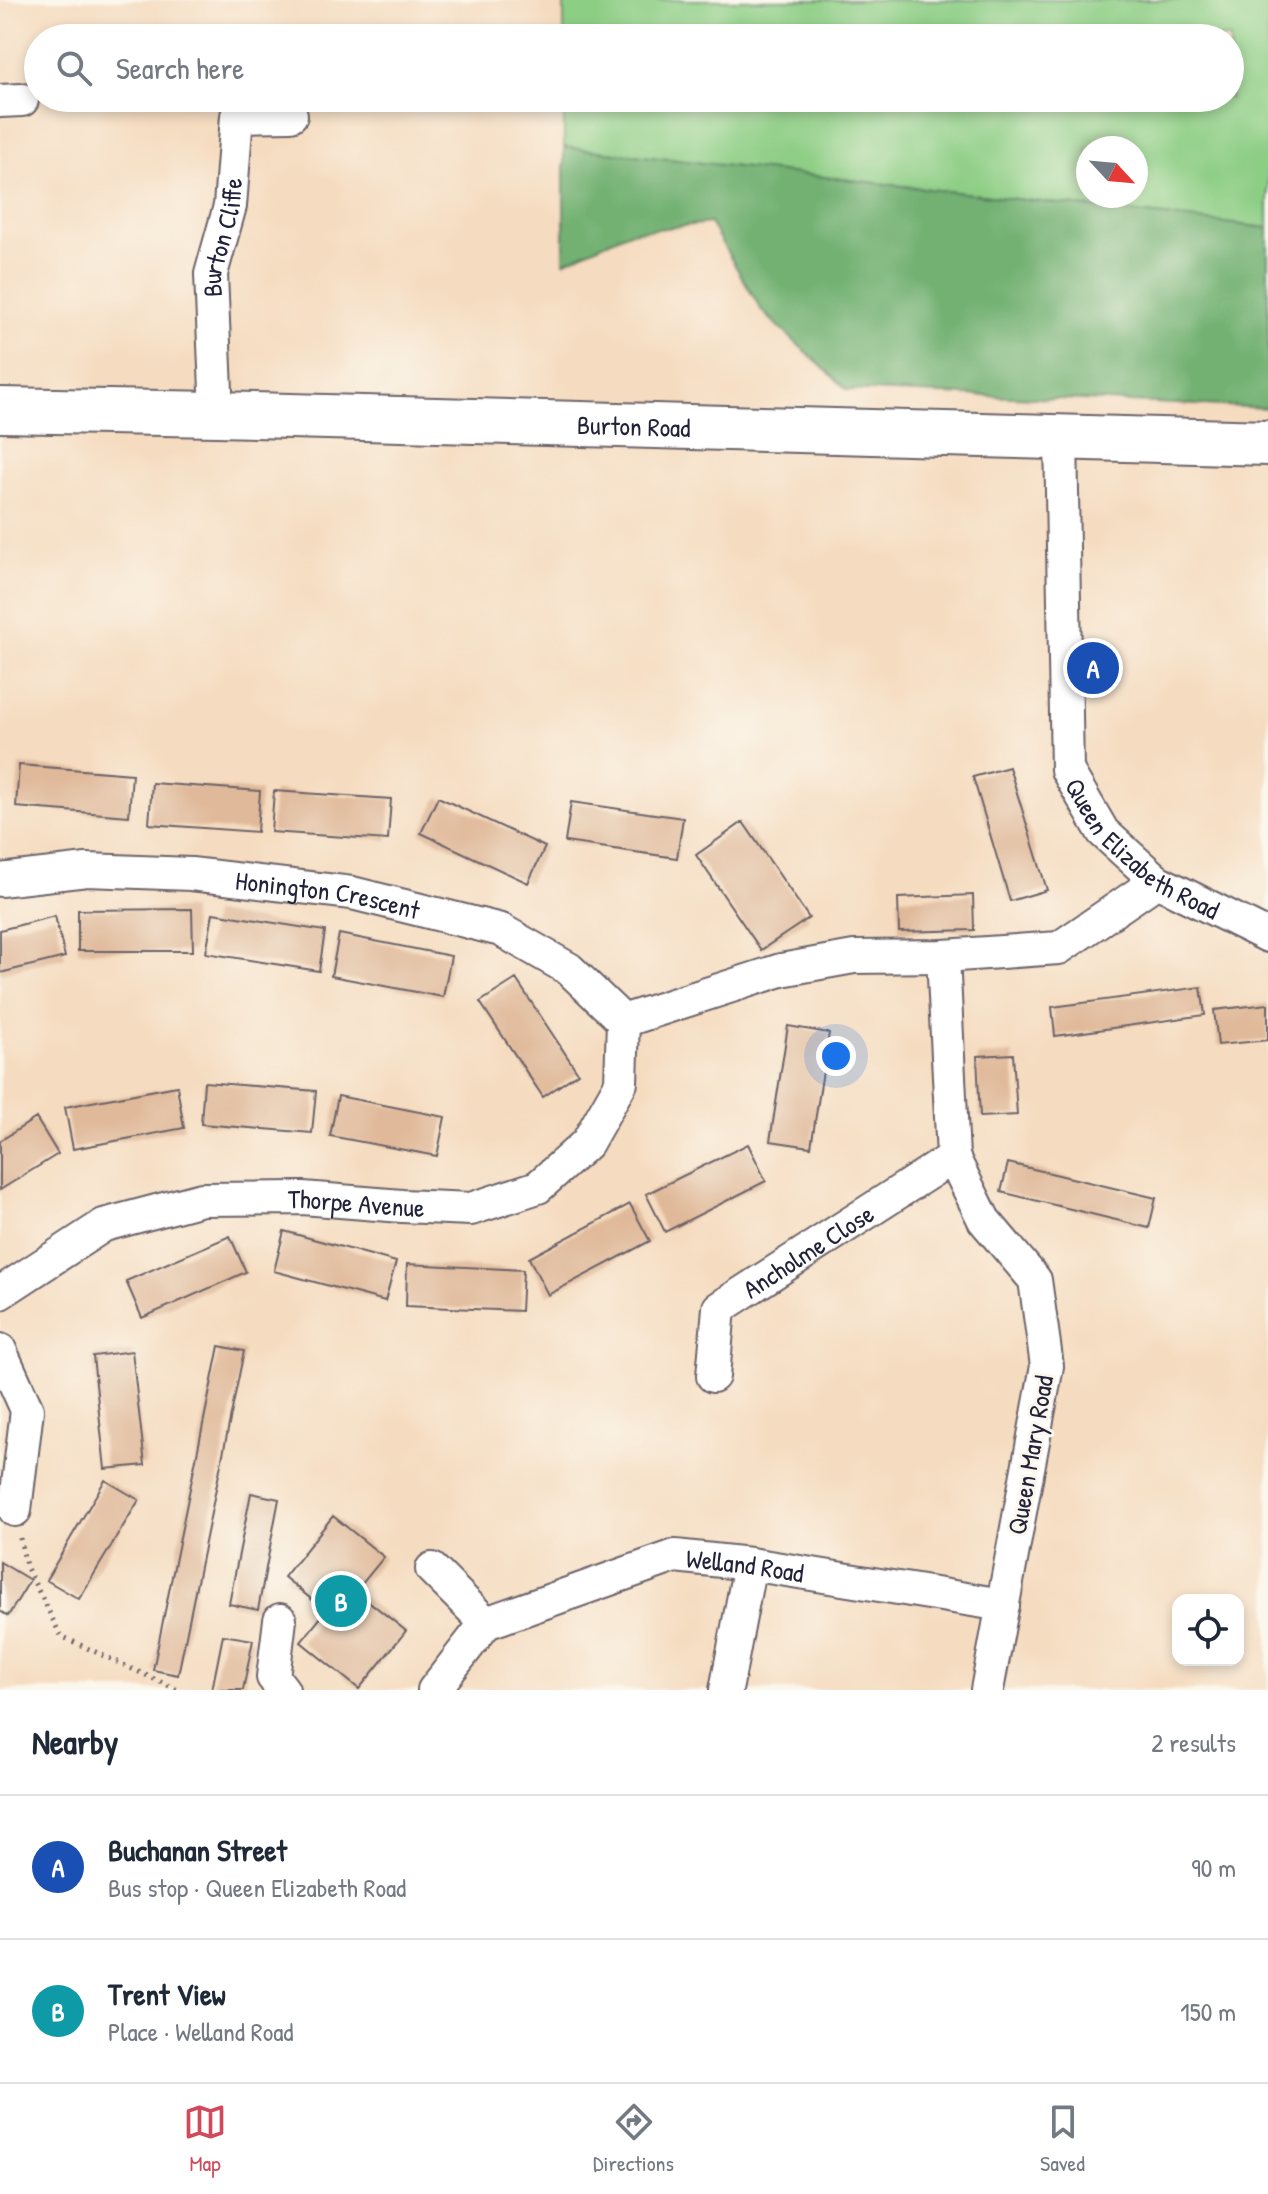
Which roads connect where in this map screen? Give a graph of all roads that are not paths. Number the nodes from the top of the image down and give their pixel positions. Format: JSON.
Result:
{"nodes":[{"id":1,"x":291,"y":115,"type":"dead end"},
{"id":2,"x":0,"y":410,"type":"edge"},
{"id":3,"x":217,"y":414,"type":"junction"},
{"id":4,"x":1061,"y":436,"type":"junction"},
{"id":5,"x":1268,"y":443,"type":"edge"},
{"id":6,"x":0,"y":880,"type":"edge"},
{"id":7,"x":1157,"y":881,"type":"junction"},
{"id":8,"x":1268,"y":936,"type":"edge"},
{"id":9,"x":943,"y":956,"type":"junction"},
{"id":10,"x":623,"y":1021,"type":"junction"},
{"id":11,"x":953,"y":1157,"type":"junction"},
{"id":12,"x":0,"y":1293,"type":"edge"},
{"id":13,"x":0,"y":1350,"type":"edge"},
{"id":14,"x":713,"y":1376,"type":"dead end"},
{"id":15,"x":15,"y":1510,"type":"road end"},
{"id":16,"x":750,"y":1564,"type":"junction"},
{"id":17,"x":432,"y":1569,"type":"dead end"},
{"id":18,"x":1003,"y":1605,"type":"junction"},
{"id":19,"x":280,"y":1620,"type":"dead end"},
{"id":20,"x":486,"y":1623,"type":"junction"},
{"id":21,"x":283,"y":1690,"type":"edge"},
{"id":22,"x":434,"y":1690,"type":"edge"},
{"id":23,"x":726,"y":1690,"type":"edge"},
{"id":24,"x":987,"y":1690,"type":"edge"}],
"edges":[{"from":1,"to":3,"type":"street","name":"Burton Cliffe"},
{"from":2,"to":3,"type":"main road","name":"Burton Road"},
{"from":3,"to":4,"type":"main road","name":"Burton Road"},
{"from":4,"to":5,"type":"main road","name":"Burton Road"},
{"from":4,"to":7,"type":"street","name":"Queen Elizabeth Road"},
{"from":6,"to":10,"type":"street","name":"Honington Crescent"},
{"from":7,"to":8,"type":"street","name":"Queen Elizabeth Road"},
{"from":7,"to":9,"type":"street"},
{"from":9,"to":10,"type":"street"},
{"from":9,"to":11,"type":"street","name":"Queen Mary Road"},
{"from":10,"to":12,"type":"street","name":"Thorpe Avenue"},
{"from":11,"to":14,"type":"street","name":"Ancholme Close"},
{"from":11,"to":18,"type":"street","name":"Queen Mary Road"},
{"from":13,"to":15,"type":"street"},
{"from":16,"to":18,"type":"street","name":"Welland Road"},
{"from":16,"to":20,"type":"street","name":"Welland Road"},
{"from":16,"to":23,"type":"street"},
{"from":17,"to":20,"type":"street"},
{"from":18,"to":24,"type":"street","name":"Queen Mary Road"},
{"from":19,"to":21,"type":"street"},
{"from":20,"to":22,"type":"street"}]}
